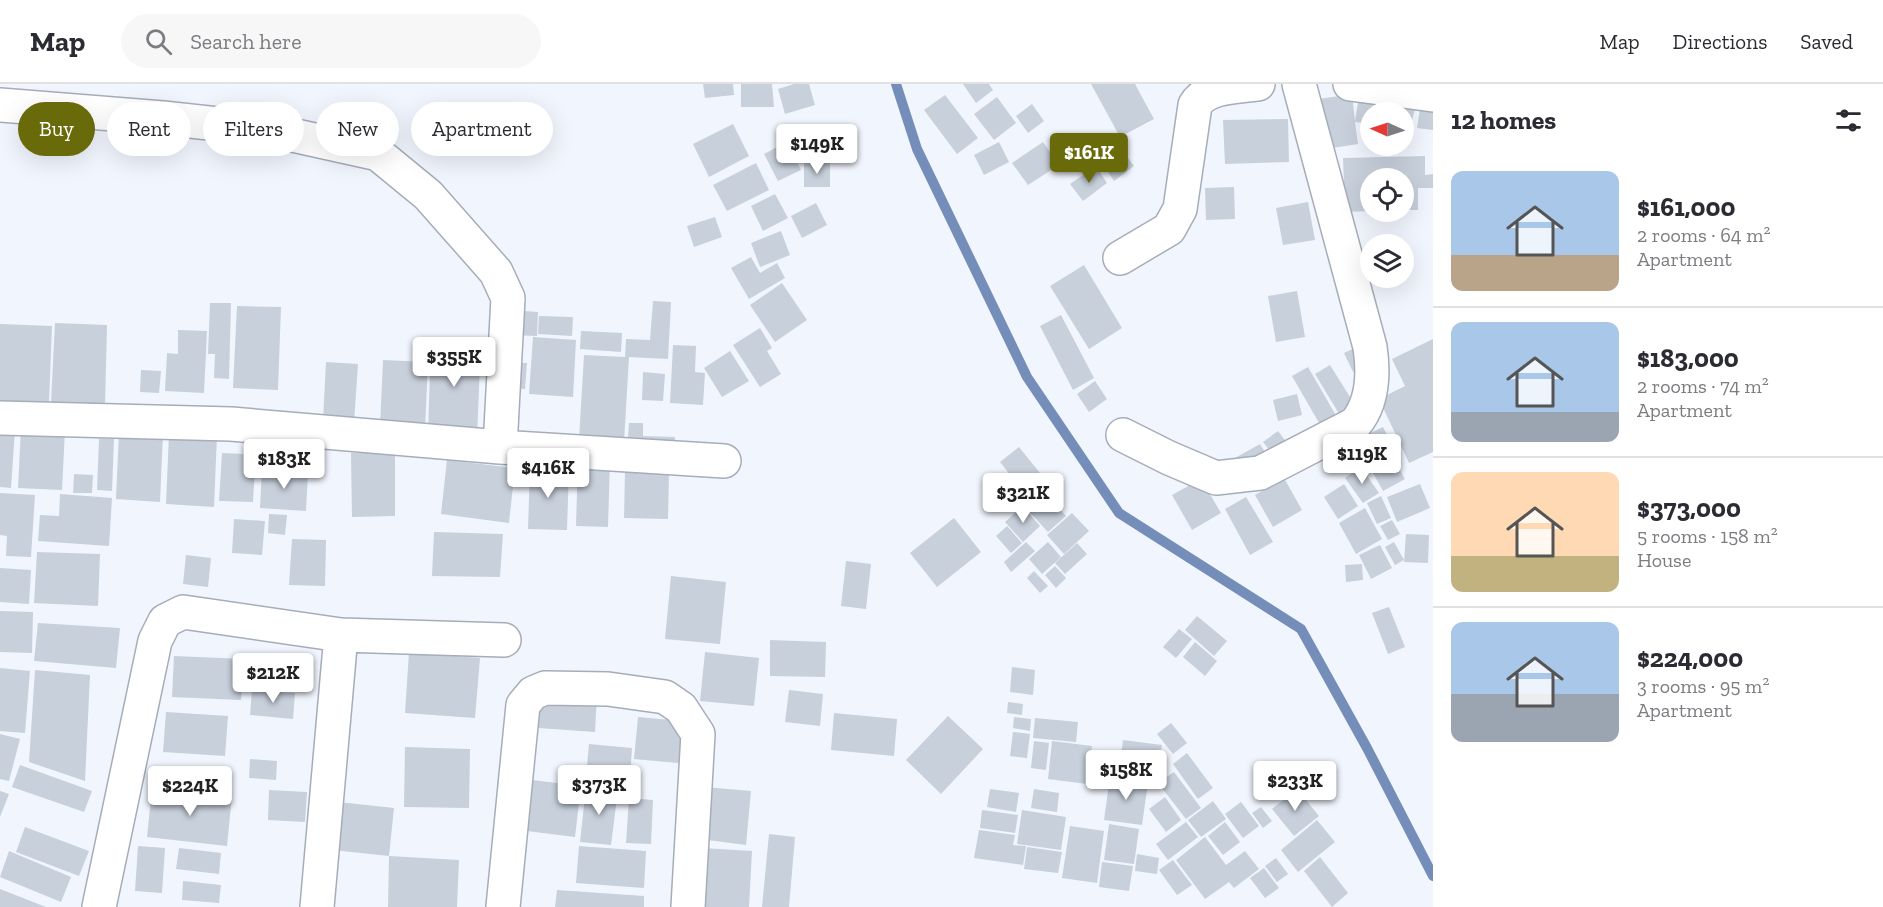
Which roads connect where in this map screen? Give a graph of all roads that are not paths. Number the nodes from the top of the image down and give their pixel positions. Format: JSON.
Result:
{"nodes":[{"id":1,"x":1258,"y":84,"type":"edge"},
{"id":2,"x":1299,"y":84,"type":"edge"},
{"id":3,"x":1350,"y":84,"type":"edge"},
{"id":4,"x":1206,"y":88,"type":"edge"},
{"id":5,"x":1433,"y":95,"type":"edge"},
{"id":6,"x":0,"y":105,"type":"edge"},
{"id":7,"x":1120,"y":258,"type":"dead end"},
{"id":8,"x":0,"y":418,"type":"edge"},
{"id":9,"x":1123,"y":435,"type":"dead end"},
{"id":10,"x":501,"y":447,"type":"junction"},
{"id":11,"x":723,"y":461,"type":"dead end"},
{"id":12,"x":341,"y":635,"type":"junction"},
{"id":13,"x":504,"y":640,"type":"dead end"},
{"id":14,"x":99,"y":907,"type":"edge"},
{"id":15,"x":317,"y":907,"type":"edge"},
{"id":16,"x":503,"y":907,"type":"edge"},
{"id":17,"x":688,"y":907,"type":"edge"}],
"edges":[{"from":1,"to":4,"type":"street"},
{"from":2,"to":9,"type":"street"},
{"from":3,"to":5,"type":"street"},
{"from":4,"to":7,"type":"street"},
{"from":6,"to":10,"type":"street"},
{"from":8,"to":10,"type":"street"},
{"from":10,"to":11,"type":"street"},
{"from":12,"to":13,"type":"street"},
{"from":12,"to":14,"type":"street"},
{"from":12,"to":15,"type":"street"},
{"from":16,"to":17,"type":"street"}]}
